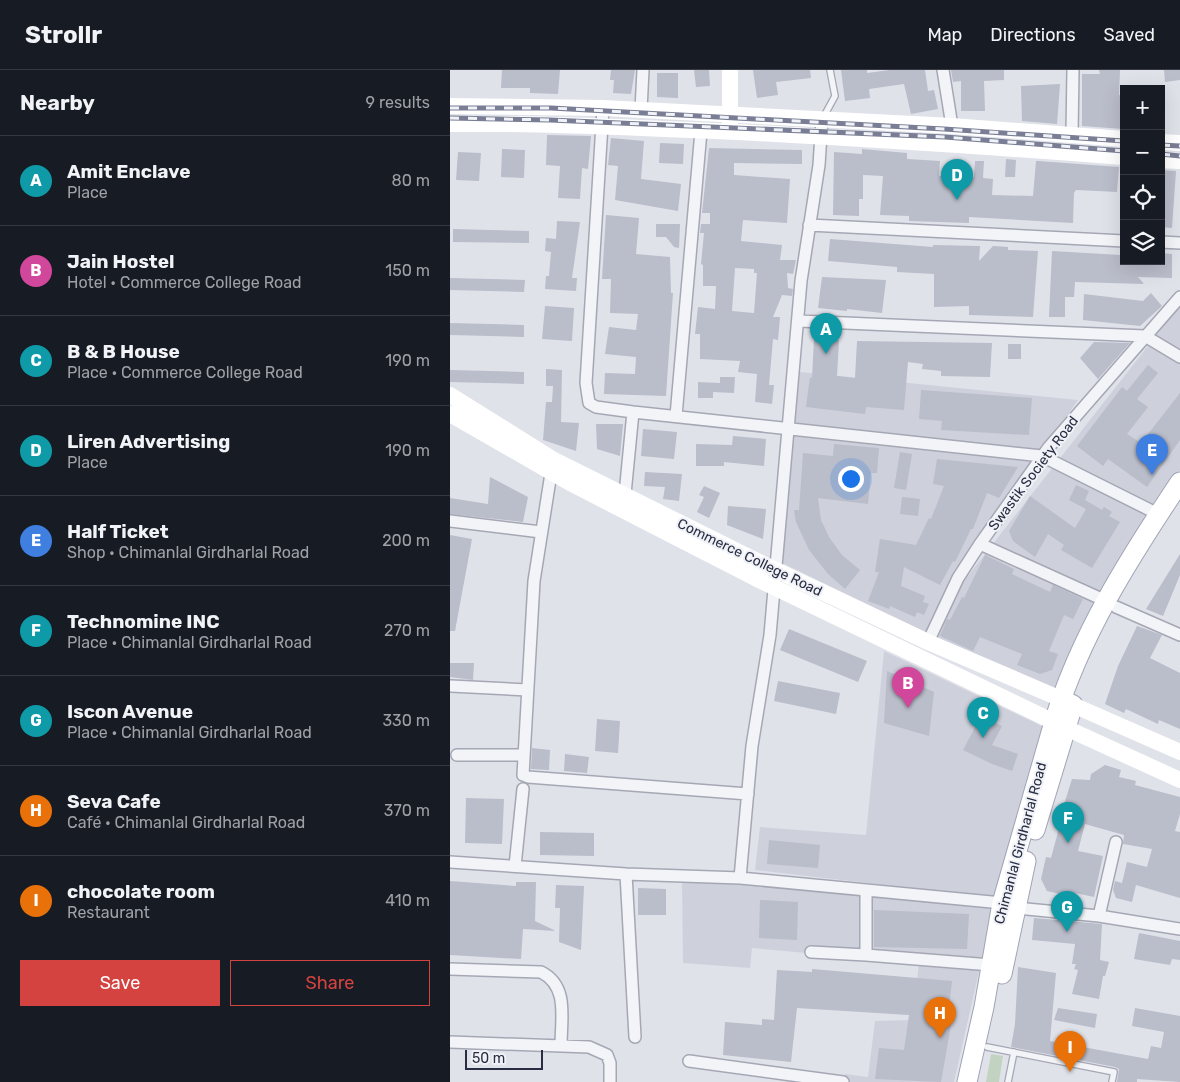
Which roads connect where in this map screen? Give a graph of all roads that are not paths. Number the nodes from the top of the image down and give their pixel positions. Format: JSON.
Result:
{"nodes":[{"id":1,"x":642,"y":70,"type":"edge"},
{"id":2,"x":730,"y":70,"type":"edge"},
{"id":3,"x":830,"y":70,"type":"edge"},
{"id":4,"x":943,"y":70,"type":"edge"},
{"id":5,"x":1073,"y":70,"type":"edge"},
{"id":6,"x":450,"y":106,"type":"edge"},
{"id":7,"x":603,"y":108,"type":"junction"},
{"id":8,"x":641,"y":110,"type":"junction"},
{"id":9,"x":731,"y":114,"type":"junction"},
{"id":10,"x":822,"y":120,"type":"junction"},
{"id":11,"x":450,"y":124,"type":"edge"},
{"id":12,"x":602,"y":126,"type":"junction"},
{"id":13,"x":952,"y":126,"type":"junction"},
{"id":14,"x":701,"y":131,"type":"junction"},
{"id":15,"x":730,"y":132,"type":"junction"},
{"id":16,"x":1072,"y":134,"type":"junction"},
{"id":17,"x":820,"y":136,"type":"junction"},
{"id":18,"x":1120,"y":139,"type":"edge"},
{"id":19,"x":1165,"y":142,"type":"edge"},
{"id":20,"x":1180,"y":144,"type":"edge"},
{"id":21,"x":1120,"y":157,"type":"edge"},
{"id":22,"x":1165,"y":160,"type":"edge"},
{"id":23,"x":1180,"y":161,"type":"edge"},
{"id":24,"x":809,"y":225,"type":"junction"},
{"id":25,"x":1120,"y":241,"type":"edge"},
{"id":26,"x":1165,"y":242,"type":"edge"},
{"id":27,"x":1180,"y":243,"type":"edge"},
{"id":28,"x":1180,"y":297,"type":"edge"},
{"id":29,"x":799,"y":321,"type":"junction"},
{"id":30,"x":1145,"y":336,"type":"junction"},
{"id":31,"x":1180,"y":357,"type":"edge"},
{"id":32,"x":450,"y":395,"type":"edge"},
{"id":33,"x":633,"y":412,"type":"junction"},
{"id":34,"x":450,"y":414,"type":"edge"},
{"id":35,"x":676,"y":416,"type":"junction"},
{"id":36,"x":789,"y":428,"type":"junction"},
{"id":37,"x":1042,"y":456,"type":"junction"},
{"id":38,"x":552,"y":466,"type":"junction"},
{"id":39,"x":1180,"y":482,"type":"edge"},
{"id":40,"x":625,"y":494,"type":"junction"},
{"id":41,"x":1180,"y":502,"type":"edge"},
{"id":42,"x":1158,"y":514,"type":"junction"},
{"id":43,"x":450,"y":521,"type":"edge"},
{"id":44,"x":541,"y":532,"type":"junction"},
{"id":45,"x":980,"y":544,"type":"junction"},
{"id":46,"x":776,"y":570,"type":"junction"},
{"id":47,"x":775,"y":587,"type":"junction"},
{"id":48,"x":1111,"y":604,"type":"junction"},
{"id":49,"x":1180,"y":635,"type":"edge"},
{"id":50,"x":928,"y":642,"type":"junction"},
{"id":51,"x":450,"y":686,"type":"edge"},
{"id":52,"x":527,"y":690,"type":"junction"},
{"id":53,"x":1067,"y":702,"type":"junction"},
{"id":54,"x":1060,"y":725,"type":"junction"},
{"id":55,"x":1180,"y":752,"type":"edge"},
{"id":56,"x":457,"y":755,"type":"dead end"},
{"id":57,"x":522,"y":755,"type":"junction"},
{"id":58,"x":1180,"y":780,"type":"edge"},
{"id":59,"x":523,"y":790,"type":"dead end"},
{"id":60,"x":748,"y":794,"type":"junction"},
{"id":61,"x":1116,"y":842,"type":"dead end"},
{"id":62,"x":450,"y":862,"type":"edge"},
{"id":63,"x":515,"y":866,"type":"junction"},
{"id":64,"x":626,"y":874,"type":"junction"},
{"id":65,"x":740,"y":878,"type":"junction"},
{"id":66,"x":866,"y":891,"type":"junction"},
{"id":67,"x":1009,"y":906,"type":"junction"},
{"id":68,"x":1099,"y":916,"type":"junction"},
{"id":69,"x":1180,"y":928,"type":"edge"},
{"id":70,"x":811,"y":952,"type":"dead end"},
{"id":71,"x":866,"y":955,"type":"junction"},
{"id":72,"x":991,"y":965,"type":"junction"},
{"id":73,"x":450,"y":969,"type":"edge"},
{"id":74,"x":635,"y":1037,"type":"dead end"},
{"id":75,"x":450,"y":1042,"type":"edge"},
{"id":76,"x":561,"y":1046,"type":"junction"},
{"id":77,"x":987,"y":1047,"type":"junction"},
{"id":78,"x":1014,"y":1052,"type":"junction"},
{"id":79,"x":689,"y":1061,"type":"dead end"},
{"id":80,"x":610,"y":1082,"type":"edge"},
{"id":81,"x":837,"y":1082,"type":"edge"},
{"id":82,"x":967,"y":1082,"type":"edge"},
{"id":83,"x":981,"y":1082,"type":"edge"},
{"id":84,"x":1008,"y":1082,"type":"edge"},
{"id":85,"x":1112,"y":1082,"type":"edge"}],
"edges":[{"from":1,"to":8,"type":"street"},
{"from":2,"to":9,"type":"main road"},
{"from":3,"to":10,"type":"lane"},
{"from":4,"to":13,"type":"street"},
{"from":5,"to":16,"type":"street"},
{"from":6,"to":7,"type":"main road"},
{"from":7,"to":8,"type":"main road"},
{"from":7,"to":12,"type":"street"},
{"from":8,"to":9,"type":"main road"},
{"from":9,"to":10,"type":"main road"},
{"from":9,"to":15,"type":"main road"},
{"from":10,"to":13,"type":"main road"},
{"from":10,"to":17,"type":"street"},
{"from":11,"to":12,"type":"main road"},
{"from":12,"to":14,"type":"main road"},
{"from":12,"to":33,"type":"street"},
{"from":13,"to":16,"type":"main road"},
{"from":14,"to":15,"type":"main road"},
{"from":14,"to":35,"type":"street"},
{"from":15,"to":17,"type":"main road"},
{"from":16,"to":18,"type":"main road"},
{"from":17,"to":21,"type":"main road"},
{"from":17,"to":24,"type":"street"},
{"from":19,"to":20,"type":"main road"},
{"from":22,"to":23,"type":"main road"},
{"from":24,"to":25,"type":"street"},
{"from":24,"to":29,"type":"street"},
{"from":26,"to":27,"type":"street"},
{"from":28,"to":30,"type":"street","name":"Swastik Society Road"},
{"from":29,"to":30,"type":"street"},
{"from":29,"to":36,"type":"street"},
{"from":30,"to":31,"type":"street"},
{"from":30,"to":37,"type":"street","name":"Swastik Society Road"},
{"from":32,"to":38,"type":"main road","name":"Commerce College Road"},
{"from":33,"to":35,"type":"street"},
{"from":33,"to":40,"type":"street"},
{"from":34,"to":38,"type":"main road","name":"Commerce College Road"},
{"from":35,"to":36,"type":"street"},
{"from":36,"to":37,"type":"street"},
{"from":36,"to":46,"type":"street"},
{"from":37,"to":42,"type":"street"},
{"from":37,"to":45,"type":"street","name":"Swastik Society Road"},
{"from":38,"to":40,"type":"main road","name":"Commerce College Road"},
{"from":38,"to":44,"type":"street"},
{"from":38,"to":47,"type":"main road","name":"Commerce College Road"},
{"from":39,"to":42,"type":"main road"},
{"from":40,"to":46,"type":"main road","name":"Commerce College Road"},
{"from":41,"to":48,"type":"main road"},
{"from":42,"to":48,"type":"main road"},
{"from":43,"to":44,"type":"street"},
{"from":44,"to":52,"type":"street"},
{"from":45,"to":48,"type":"street"},
{"from":45,"to":50,"type":"street","name":"Swastik Society Road"},
{"from":46,"to":47,"type":"street"},
{"from":46,"to":50,"type":"main road","name":"Commerce College Road"},
{"from":47,"to":54,"type":"main road","name":"Commerce College Road"},
{"from":47,"to":60,"type":"street"},
{"from":48,"to":49,"type":"street"},
{"from":48,"to":53,"type":"main road"},
{"from":50,"to":53,"type":"main road","name":"Commerce College Road"},
{"from":51,"to":52,"type":"street"},
{"from":52,"to":57,"type":"street"},
{"from":53,"to":54,"type":"main road","name":"Chimanlal Girdharlal Road"},
{"from":53,"to":55,"type":"main road","name":"Commerce College Road"},
{"from":54,"to":58,"type":"main road","name":"Commerce College Road"},
{"from":54,"to":67,"type":"main road","name":"Chimanlal Girdharlal Road"},
{"from":56,"to":57,"type":"street"},
{"from":57,"to":60,"type":"street"},
{"from":59,"to":63,"type":"street"},
{"from":60,"to":65,"type":"street"},
{"from":61,"to":68,"type":"street"},
{"from":62,"to":63,"type":"street"},
{"from":63,"to":64,"type":"street"},
{"from":64,"to":65,"type":"street"},
{"from":64,"to":74,"type":"street"},
{"from":65,"to":66,"type":"street"},
{"from":66,"to":67,"type":"street"},
{"from":66,"to":71,"type":"street"},
{"from":67,"to":68,"type":"street"},
{"from":67,"to":72,"type":"main road","name":"Chimanlal Girdharlal Road"},
{"from":67,"to":77,"type":"main road","name":"Chimanlal Girdharlal Road"},
{"from":68,"to":69,"type":"street"},
{"from":70,"to":71,"type":"street"},
{"from":71,"to":72,"type":"street"},
{"from":72,"to":82,"type":"main road","name":"Chimanlal Girdharlal Road"},
{"from":73,"to":76,"type":"street"},
{"from":75,"to":76,"type":"street"},
{"from":76,"to":80,"type":"street"},
{"from":77,"to":78,"type":"lane"},
{"from":77,"to":83,"type":"main road","name":"Chimanlal Girdharlal Road"},
{"from":78,"to":84,"type":"lane"},
{"from":78,"to":85,"type":"lane"},
{"from":79,"to":81,"type":"street"}]}
